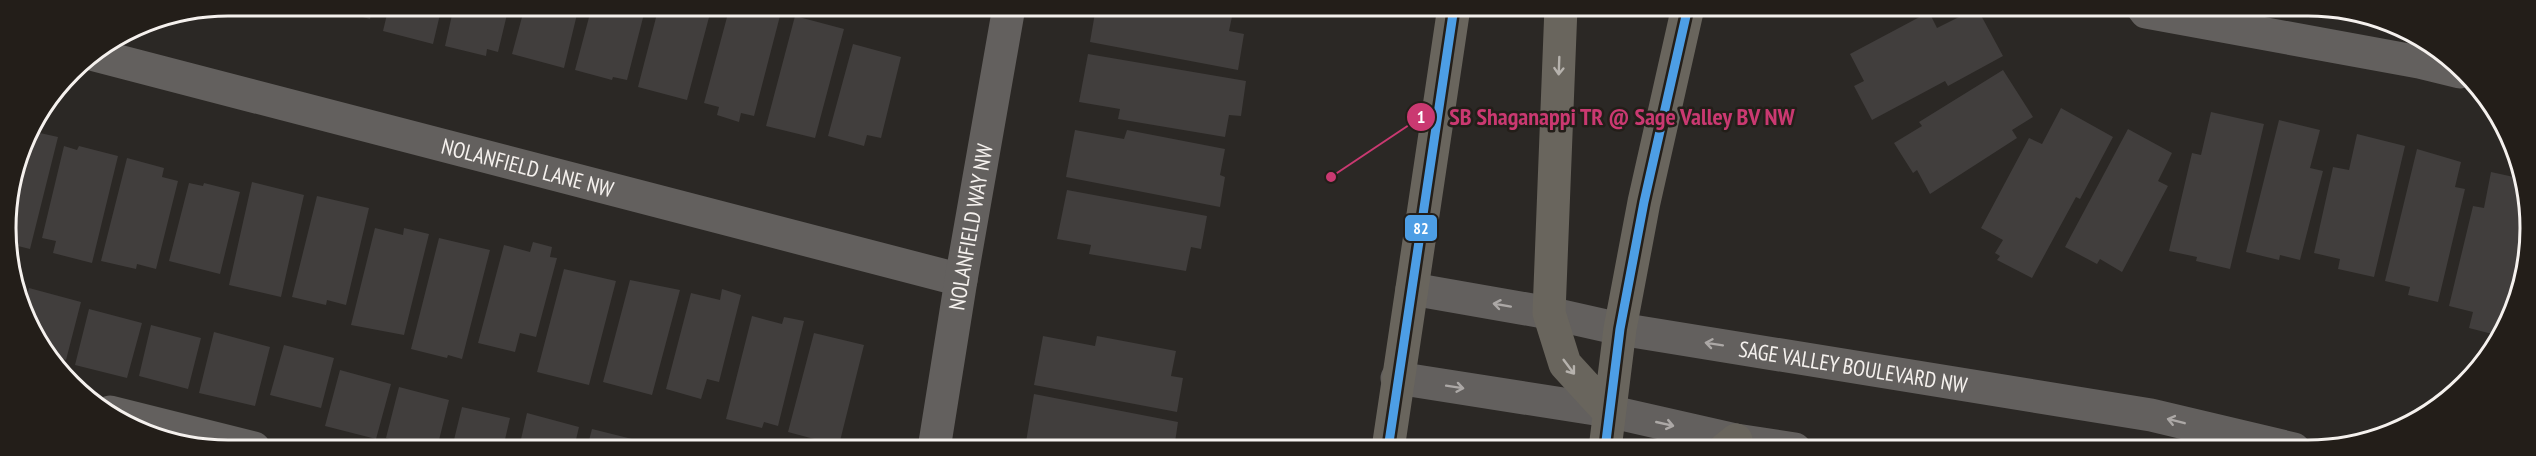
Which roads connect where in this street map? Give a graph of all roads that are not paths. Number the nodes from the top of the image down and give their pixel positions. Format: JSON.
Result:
{"nodes":[{"id":1,"x":1453,"y":16,"type":"edge"},
{"id":2,"x":1561,"y":16,"type":"edge"},
{"id":3,"x":1686,"y":16,"type":"edge"},
{"id":4,"x":2175,"y":16,"type":"edge"},
{"id":5,"x":1007,"y":17,"type":"edge"},
{"id":6,"x":2421,"y":51,"type":"edge"},
{"id":7,"x":103,"y":57,"type":"edge"},
{"id":8,"x":2435,"y":59,"type":"edge"},
{"id":9,"x":961,"y":280,"type":"junction"},
{"id":10,"x":1412,"y":290,"type":"junction"},
{"id":11,"x":1549,"y":313,"type":"junction"},
{"id":12,"x":1620,"y":329,"type":"junction"},
{"id":13,"x":1397,"y":378,"type":"junction"},
{"id":14,"x":1608,"y":411,"type":"junction"},
{"id":15,"x":134,"y":418,"type":"edge"},
{"id":16,"x":220,"y":439,"type":"edge"},
{"id":17,"x":1389,"y":439,"type":"edge"},
{"id":18,"x":1606,"y":439,"type":"edge"},
{"id":19,"x":1710,"y":439,"type":"edge"},
{"id":20,"x":2249,"y":439,"type":"edge"},
{"id":21,"x":935,"y":440,"type":"edge"}],
"edges":[{"from":1,"to":10,"type":"main road"},
{"from":2,"to":11,"type":"main road","one_way":true},
{"from":3,"to":12,"type":"main road"},
{"from":4,"to":6,"type":"street"},
{"from":5,"to":9,"type":"street","name":"NOLANFIELD WAY NW"},
{"from":6,"to":8,"type":"street"},
{"from":7,"to":9,"type":"street","name":"NOLANFIELD LANE NW"},
{"from":9,"to":21,"type":"street","name":"NOLANFIELD WAY NW"},
{"from":11,"to":10,"type":"street","name":"SAGE VALLEY BOULEVARD NW","one_way":true},
{"from":10,"to":13,"type":"main road"},
{"from":11,"to":12,"type":"street","name":"SAGE VALLEY BOULEVARD NW"},
{"from":11,"to":14,"type":"main road","one_way":true},
{"from":12,"to":14,"type":"main road"},
{"from":20,"to":12,"type":"street","name":"SAGE VALLEY BOULEVARD NW","one_way":true},
{"from":13,"to":14,"type":"street","one_way":true},
{"from":13,"to":17,"type":"main road"},
{"from":14,"to":18,"type":"main road"},
{"from":14,"to":19,"type":"street","one_way":true},
{"from":15,"to":16,"type":"street"}]}
